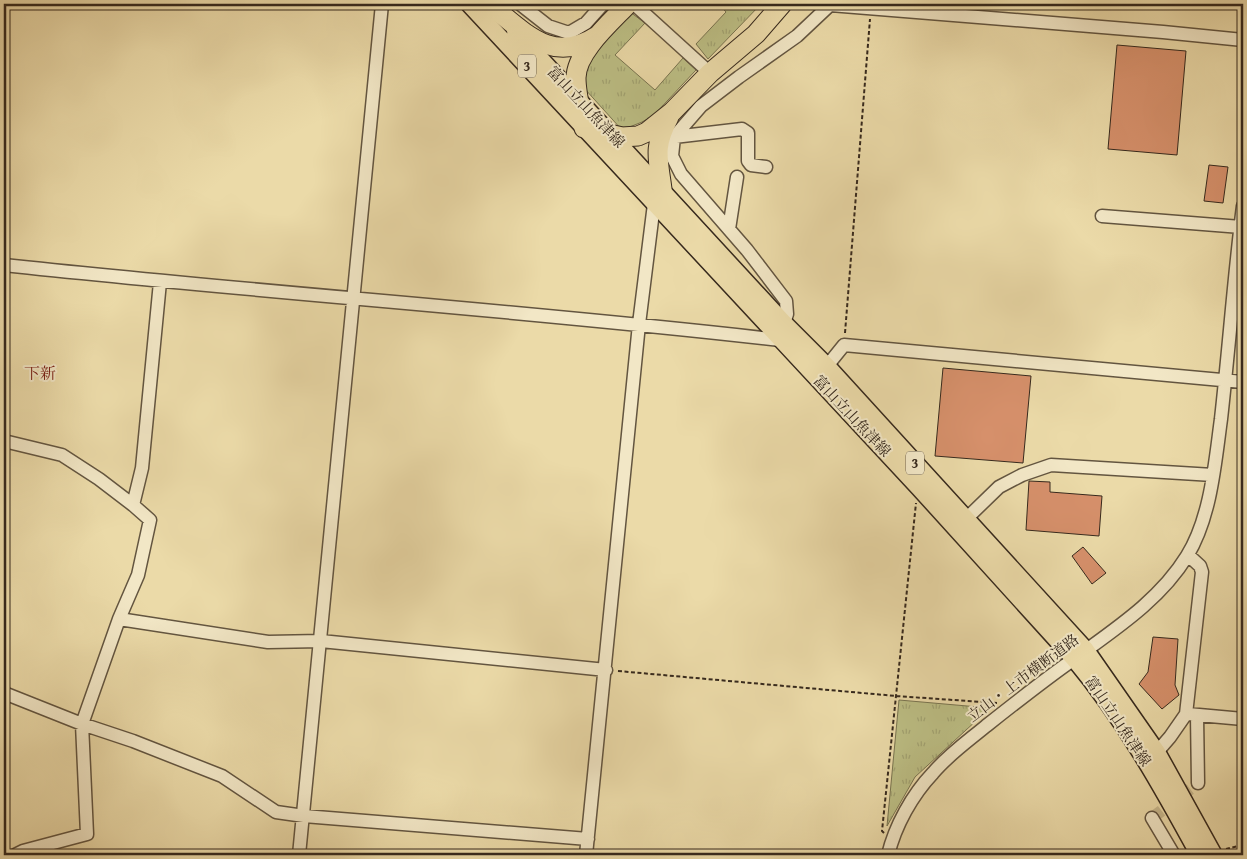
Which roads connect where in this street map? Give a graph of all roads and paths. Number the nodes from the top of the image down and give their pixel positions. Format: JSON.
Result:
{"nodes":[{"id":1,"x":382,"y":4,"type":"edge"},
{"id":2,"x":470,"y":4,"type":"edge"},
{"id":3,"x":520,"y":4,"type":"edge"},
{"id":4,"x":603,"y":4,"type":"edge"},
{"id":5,"x":628,"y":4,"type":"edge"},
{"id":6,"x":634,"y":4,"type":"edge"},
{"id":7,"x":782,"y":4,"type":"edge"},
{"id":8,"x":830,"y":4,"type":"edge"},
{"id":9,"x":492,"y":6,"type":"edge"},
{"id":10,"x":871,"y":8,"type":"junction"},
{"id":11,"x":600,"y":34,"type":"junction"},
{"id":12,"x":1243,"y":40,"type":"edge"},
{"id":13,"x":710,"y":73,"type":"junction"},
{"id":14,"x":579,"y":99,"type":"junction"},
{"id":15,"x":672,"y":112,"type":"junction"},
{"id":16,"x":584,"y":128,"type":"junction"},
{"id":17,"x":612,"y":135,"type":"junction"},
{"id":18,"x":674,"y":137,"type":"junction"},
{"id":19,"x":766,"y":167,"type":"dead end"},
{"id":20,"x":737,"y":177,"type":"dead end"},
{"id":21,"x":658,"y":197,"type":"junction"},
{"id":22,"x":1243,"y":206,"type":"edge"},
{"id":23,"x":1102,"y":216,"type":"dead end"},
{"id":24,"x":1241,"y":227,"type":"junction"},
{"id":25,"x":729,"y":229,"type":"junction"},
{"id":26,"x":4,"y":265,"type":"edge"},
{"id":27,"x":160,"y":282,"type":"junction"},
{"id":28,"x":353,"y":298,"type":"junction"},
{"id":29,"x":784,"y":322,"type":"junction"},
{"id":30,"x":639,"y":324,"type":"junction"},
{"id":31,"x":780,"y":340,"type":"junction"},
{"id":32,"x":844,"y":346,"type":"junction"},
{"id":33,"x":827,"y":366,"type":"junction"},
{"id":34,"x":1225,"y":381,"type":"junction"},
{"id":35,"x":1243,"y":382,"type":"edge"},
{"id":36,"x":4,"y":441,"type":"edge"},
{"id":37,"x":1214,"y":476,"type":"junction"},
{"id":38,"x":919,"y":488,"type":"junction"},
{"id":39,"x":133,"y":505,"type":"junction"},
{"id":40,"x":966,"y":519,"type":"junction"},
{"id":41,"x":1188,"y":555,"type":"junction"},
{"id":42,"x":119,"y":619,"type":"junction"},
{"id":43,"x":321,"y":641,"type":"junction"},
{"id":44,"x":1080,"y":655,"type":"junction"},
{"id":45,"x":606,"y":670,"type":"junction"},
{"id":46,"x":4,"y":693,"type":"edge"},
{"id":47,"x":896,"y":696,"type":"junction"},
{"id":48,"x":1015,"y":704,"type":"junction"},
{"id":49,"x":1191,"y":714,"type":"junction"},
{"id":50,"x":1243,"y":719,"type":"edge"},
{"id":51,"x":82,"y":724,"type":"junction"},
{"id":52,"x":1157,"y":752,"type":"junction"},
{"id":53,"x":1198,"y":783,"type":"dead end"},
{"id":54,"x":304,"y":816,"type":"junction"},
{"id":55,"x":1152,"y":818,"type":"dead end"},
{"id":56,"x":588,"y":838,"type":"junction"},
{"id":57,"x":892,"y":838,"type":"junction"},
{"id":58,"x":14,"y":855,"type":"edge"},
{"id":59,"x":299,"y":855,"type":"edge"},
{"id":60,"x":586,"y":855,"type":"edge"},
{"id":61,"x":888,"y":855,"type":"edge"},
{"id":62,"x":1174,"y":855,"type":"edge"},
{"id":63,"x":1199,"y":855,"type":"edge"},
{"id":64,"x":1214,"y":855,"type":"edge"}],
"edges":[{"from":1,"to":28,"type":"street"},
{"from":2,"to":16,"type":"main road","name":"富山立山魚津線","number":"3"},
{"from":3,"to":4,"type":"street"},
{"from":5,"to":11,"type":"highway"},
{"from":6,"to":13,"type":"street"},
{"from":7,"to":13,"type":"highway"},
{"from":8,"to":10,"type":"street"},
{"from":8,"to":18,"type":"street"},
{"from":9,"to":11,"type":"highway"},
{"from":9,"to":14,"type":"main road","name":"富山立山魚津線","number":"3"},
{"from":10,"to":12,"type":"street"},
{"from":10,"to":32,"type":"path"},
{"from":11,"to":14,"type":"highway"},
{"from":13,"to":15,"type":"highway"},
{"from":14,"to":16,"type":"highway"},
{"from":14,"to":17,"type":"main road","name":"富山立山魚津線","number":"3"},
{"from":15,"to":17,"type":"highway"},
{"from":15,"to":21,"type":"highway"},
{"from":16,"to":17,"type":"highway"},
{"from":16,"to":21,"type":"main road","name":"富山立山魚津線","number":"3"},
{"from":17,"to":21,"type":"main road","name":"富山立山魚津線","number":"3"},
{"from":18,"to":19,"type":"street"},
{"from":18,"to":25,"type":"street"},
{"from":20,"to":25,"type":"street"},
{"from":21,"to":29,"type":"main road","name":"富山立山魚津線","number":"3"},
{"from":21,"to":30,"type":"street"},
{"from":21,"to":31,"type":"main road","name":"富山立山魚津線","number":"3"},
{"from":22,"to":24,"type":"street","name":"立山・上市横断道路"},
{"from":23,"to":24,"type":"street"},
{"from":24,"to":34,"type":"street","name":"立山・上市横断道路"},
{"from":25,"to":29,"type":"street"},
{"from":26,"to":27,"type":"street"},
{"from":27,"to":28,"type":"street"},
{"from":27,"to":39,"type":"street"},
{"from":28,"to":30,"type":"street"},
{"from":28,"to":43,"type":"street"},
{"from":29,"to":33,"type":"main road","name":"富山立山魚津線","number":"3"},
{"from":30,"to":31,"type":"street"},
{"from":30,"to":45,"type":"street"},
{"from":31,"to":38,"type":"main road","name":"富山立山魚津線","number":"3"},
{"from":32,"to":33,"type":"street"},
{"from":32,"to":34,"type":"street"},
{"from":33,"to":40,"type":"main road","name":"富山立山魚津線","number":"3"},
{"from":34,"to":35,"type":"street"},
{"from":34,"to":37,"type":"street","name":"立山・上市横断道路"},
{"from":36,"to":39,"type":"street"},
{"from":37,"to":40,"type":"street"},
{"from":37,"to":41,"type":"street","name":"立山・上市横断道路"},
{"from":38,"to":44,"type":"main road","name":"富山立山魚津線","number":"3"},
{"from":38,"to":47,"type":"path"},
{"from":39,"to":42,"type":"street"},
{"from":40,"to":44,"type":"main road","name":"富山立山魚津線","number":"3"},
{"from":41,"to":44,"type":"street","name":"立山・上市横断道路"},
{"from":41,"to":49,"type":"street"},
{"from":42,"to":43,"type":"street"},
{"from":42,"to":51,"type":"street"},
{"from":43,"to":45,"type":"street"},
{"from":43,"to":54,"type":"street"},
{"from":44,"to":48,"type":"street","name":"立山・上市横断道路"},
{"from":44,"to":52,"type":"main road","name":"富山立山魚津線","number":"3"},
{"from":44,"to":63,"type":"main road","name":"富山立山魚津線","number":"3"},
{"from":45,"to":47,"type":"path"},
{"from":45,"to":56,"type":"street"},
{"from":46,"to":51,"type":"street"},
{"from":47,"to":48,"type":"path"},
{"from":47,"to":57,"type":"path"},
{"from":48,"to":57,"type":"street","name":"立山・上市横断道路"},
{"from":49,"to":50,"type":"street"},
{"from":49,"to":52,"type":"street"},
{"from":49,"to":53,"type":"street"},
{"from":51,"to":54,"type":"street"},
{"from":51,"to":58,"type":"street"},
{"from":52,"to":64,"type":"main road","name":"富山立山魚津線","number":"3"},
{"from":54,"to":56,"type":"street"},
{"from":54,"to":59,"type":"street"},
{"from":55,"to":62,"type":"street"},
{"from":56,"to":60,"type":"street"},
{"from":57,"to":61,"type":"street","name":"立山・上市横断道路"}]}
